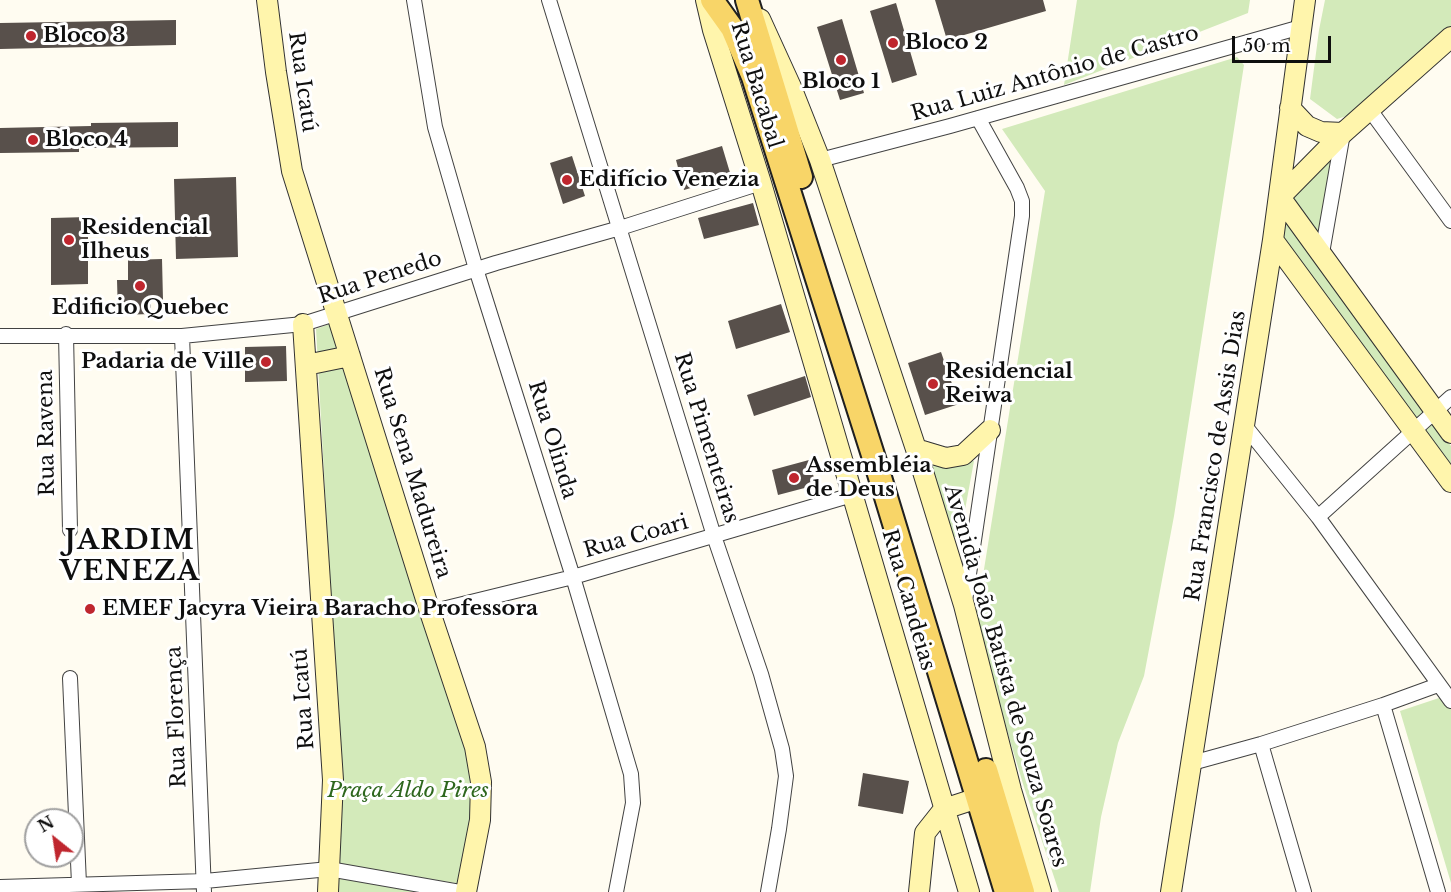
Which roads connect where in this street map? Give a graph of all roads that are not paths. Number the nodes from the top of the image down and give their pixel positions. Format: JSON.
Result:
{"nodes":[{"id":1,"x":267,"y":0,"type":"edge"},
{"id":2,"x":414,"y":0,"type":"edge"},
{"id":3,"x":549,"y":0,"type":"edge"},
{"id":4,"x":706,"y":0,"type":"edge"},
{"id":5,"x":712,"y":0,"type":"edge"},
{"id":6,"x":748,"y":0,"type":"edge"},
{"id":7,"x":1305,"y":0,"type":"edge"},
{"id":8,"x":1301,"y":27,"type":"junction"},
{"id":9,"x":1451,"y":37,"type":"edge"},
{"id":10,"x":1290,"y":108,"type":"junction"},
{"id":11,"x":1370,"y":110,"type":"junction"},
{"id":12,"x":978,"y":118,"type":"junction"},
{"id":13,"x":1343,"y":133,"type":"junction"},
{"id":14,"x":820,"y":160,"type":"junction"},
{"id":15,"x":760,"y":183,"type":"junction"},
{"id":16,"x":1280,"y":197,"type":"junction"},
{"id":17,"x":1451,"y":221,"type":"edge"},
{"id":18,"x":620,"y":228,"type":"junction"},
{"id":19,"x":1273,"y":240,"type":"junction"},
{"id":20,"x":1322,"y":253,"type":"junction"},
{"id":21,"x":476,"y":269,"type":"junction"},
{"id":22,"x":337,"y":313,"type":"junction"},
{"id":23,"x":303,"y":324,"type":"junction"},
{"id":24,"x":66,"y":334,"type":"junction"},
{"id":25,"x":0,"y":336,"type":"edge"},
{"id":26,"x":182,"y":336,"type":"junction"},
{"id":27,"x":350,"y":356,"type":"junction"},
{"id":28,"x":306,"y":365,"type":"junction"},
{"id":29,"x":1451,"y":397,"type":"edge"},
{"id":30,"x":1435,"y":411,"type":"junction"},
{"id":31,"x":1245,"y":426,"type":"junction"},
{"id":32,"x":990,"y":430,"type":"junction"},
{"id":33,"x":1414,"y":431,"type":"junction"},
{"id":34,"x":1451,"y":433,"type":"edge"},
{"id":35,"x":916,"y":449,"type":"junction"},
{"id":36,"x":1451,"y":482,"type":"edge"},
{"id":37,"x":852,"y":495,"type":"junction"},
{"id":38,"x":1318,"y":517,"type":"junction"},
{"id":39,"x":70,"y":530,"type":"dead end"},
{"id":40,"x":714,"y":536,"type":"junction"},
{"id":41,"x":573,"y":577,"type":"junction"},
{"id":42,"x":964,"y":604,"type":"junction"},
{"id":43,"x":430,"y":612,"type":"junction"},
{"id":44,"x":70,"y":678,"type":"dead end"},
{"id":45,"x":1438,"y":685,"type":"junction"},
{"id":46,"x":1451,"y":700,"type":"edge"},
{"id":47,"x":1383,"y":705,"type":"junction"},
{"id":48,"x":1261,"y":744,"type":"junction"},
{"id":49,"x":1192,"y":763,"type":"junction"},
{"id":50,"x":994,"y":794,"type":"junction"},
{"id":51,"x":944,"y":809,"type":"junction"},
{"id":52,"x":330,"y":869,"type":"junction"},
{"id":53,"x":79,"y":884,"type":"junction"},
{"id":54,"x":204,"y":886,"type":"edge"},
{"id":55,"x":0,"y":887,"type":"edge"},
{"id":56,"x":105,"y":887,"type":"edge"},
{"id":57,"x":328,"y":892,"type":"edge"},
{"id":58,"x":460,"y":892,"type":"edge"},
{"id":59,"x":466,"y":892,"type":"edge"},
{"id":60,"x":616,"y":892,"type":"edge"},
{"id":61,"x":768,"y":892,"type":"edge"},
{"id":62,"x":919,"y":892,"type":"edge"},
{"id":63,"x":969,"y":892,"type":"edge"},
{"id":64,"x":1006,"y":892,"type":"edge"},
{"id":65,"x":1023,"y":892,"type":"edge"},
{"id":66,"x":1041,"y":892,"type":"edge"},
{"id":67,"x":1171,"y":892,"type":"edge"},
{"id":68,"x":1304,"y":892,"type":"edge"},
{"id":69,"x":1438,"y":892,"type":"edge"}],
"edges":[{"from":1,"to":22,"type":"street","name":"Rua Icatú"},
{"from":2,"to":21,"type":"street","name":"Rua Olinda"},
{"from":3,"to":18,"type":"street","name":"Rua Pimenteiras"},
{"from":4,"to":15,"type":"street","name":"Rua Bacabal"},
{"from":5,"to":50,"type":"main road"},
{"from":6,"to":14,"type":"street","name":"Avenida João Batista de Souza Soares"},
{"from":6,"to":50,"type":"main road"},
{"from":7,"to":8,"type":"street","name":"Rua Francisco de Assis Dias"},
{"from":8,"to":10,"type":"street","name":"Rua Francisco de Assis Dias"},
{"from":8,"to":12,"type":"street","name":"Rua Luiz Antônio de Castro"},
{"from":9,"to":11,"type":"street"},
{"from":10,"to":13,"type":"street"},
{"from":10,"to":16,"type":"street","name":"Rua Francisco de Assis Dias"},
{"from":11,"to":13,"type":"street"},
{"from":11,"to":17,"type":"street"},
{"from":12,"to":14,"type":"street","name":"Rua Luiz Antônio de Castro"},
{"from":12,"to":32,"type":"street"},
{"from":13,"to":16,"type":"street"},
{"from":13,"to":20,"type":"street"},
{"from":14,"to":35,"type":"street","name":"Avenida João Batista de Souza Soares"},
{"from":15,"to":18,"type":"street","name":"Rua Penedo"},
{"from":15,"to":37,"type":"street","name":"Rua Candeias"},
{"from":16,"to":19,"type":"street","name":"Rua Francisco de Assis Dias"},
{"from":16,"to":20,"type":"street"},
{"from":18,"to":21,"type":"street","name":"Rua Penedo"},
{"from":18,"to":40,"type":"street","name":"Rua Pimenteiras"},
{"from":19,"to":31,"type":"street","name":"Rua Francisco de Assis Dias"},
{"from":19,"to":33,"type":"street"},
{"from":20,"to":30,"type":"street"},
{"from":21,"to":22,"type":"street","name":"Rua Penedo"},
{"from":21,"to":41,"type":"street","name":"Rua Olinda"},
{"from":22,"to":23,"type":"street","name":"Rua Penedo"},
{"from":22,"to":27,"type":"street","name":"Rua Sena Madureira"},
{"from":23,"to":26,"type":"street","name":"Rua Penedo"},
{"from":23,"to":28,"type":"street","name":"Rua Icatú"},
{"from":24,"to":25,"type":"street","name":"Rua Penedo"},
{"from":24,"to":26,"type":"street","name":"Rua Penedo"},
{"from":24,"to":39,"type":"street","name":"Rua Ravena"},
{"from":26,"to":54,"type":"street","name":"Rua Florença"},
{"from":27,"to":28,"type":"street"},
{"from":27,"to":43,"type":"street","name":"Rua Sena Madureira"},
{"from":28,"to":52,"type":"street","name":"Rua Icatú"},
{"from":29,"to":30,"type":"street"},
{"from":30,"to":33,"type":"street"},
{"from":30,"to":34,"type":"street"},
{"from":31,"to":38,"type":"street"},
{"from":31,"to":49,"type":"street","name":"Rua Francisco de Assis Dias"},
{"from":32,"to":35,"type":"street"},
{"from":32,"to":42,"type":"street"},
{"from":33,"to":36,"type":"street"},
{"from":33,"to":38,"type":"street"},
{"from":35,"to":42,"type":"street","name":"Avenida João Batista de Souza Soares"},
{"from":37,"to":40,"type":"street","name":"Rua Coari"},
{"from":37,"to":51,"type":"street","name":"Rua Candeias"},
{"from":38,"to":45,"type":"street"},
{"from":40,"to":41,"type":"street","name":"Rua Coari"},
{"from":40,"to":61,"type":"street","name":"Rua Pimenteiras"},
{"from":41,"to":43,"type":"street","name":"Rua Coari"},
{"from":41,"to":60,"type":"street","name":"Rua Olinda"},
{"from":42,"to":50,"type":"street","name":"Avenida João Batista de Souza Soares"},
{"from":43,"to":59,"type":"street","name":"Rua Sena Madureira"},
{"from":44,"to":53,"type":"street"},
{"from":45,"to":46,"type":"street"},
{"from":45,"to":47,"type":"street"},
{"from":47,"to":48,"type":"street"},
{"from":47,"to":69,"type":"street"},
{"from":48,"to":49,"type":"street"},
{"from":48,"to":68,"type":"street"},
{"from":49,"to":67,"type":"street","name":"Rua Francisco de Assis Dias"},
{"from":50,"to":51,"type":"street"},
{"from":50,"to":64,"type":"main road"},
{"from":50,"to":65,"type":"main road"},
{"from":50,"to":66,"type":"street","name":"Avenida João Batista de Souza Soares"},
{"from":51,"to":62,"type":"street"},
{"from":51,"to":63,"type":"street","name":"Rua Candeias"},
{"from":52,"to":54,"type":"street"},
{"from":52,"to":57,"type":"street","name":"Rua Icatú"},
{"from":52,"to":58,"type":"street"},
{"from":53,"to":55,"type":"street"},
{"from":53,"to":56,"type":"street"},
{"from":54,"to":56,"type":"street"}]}
